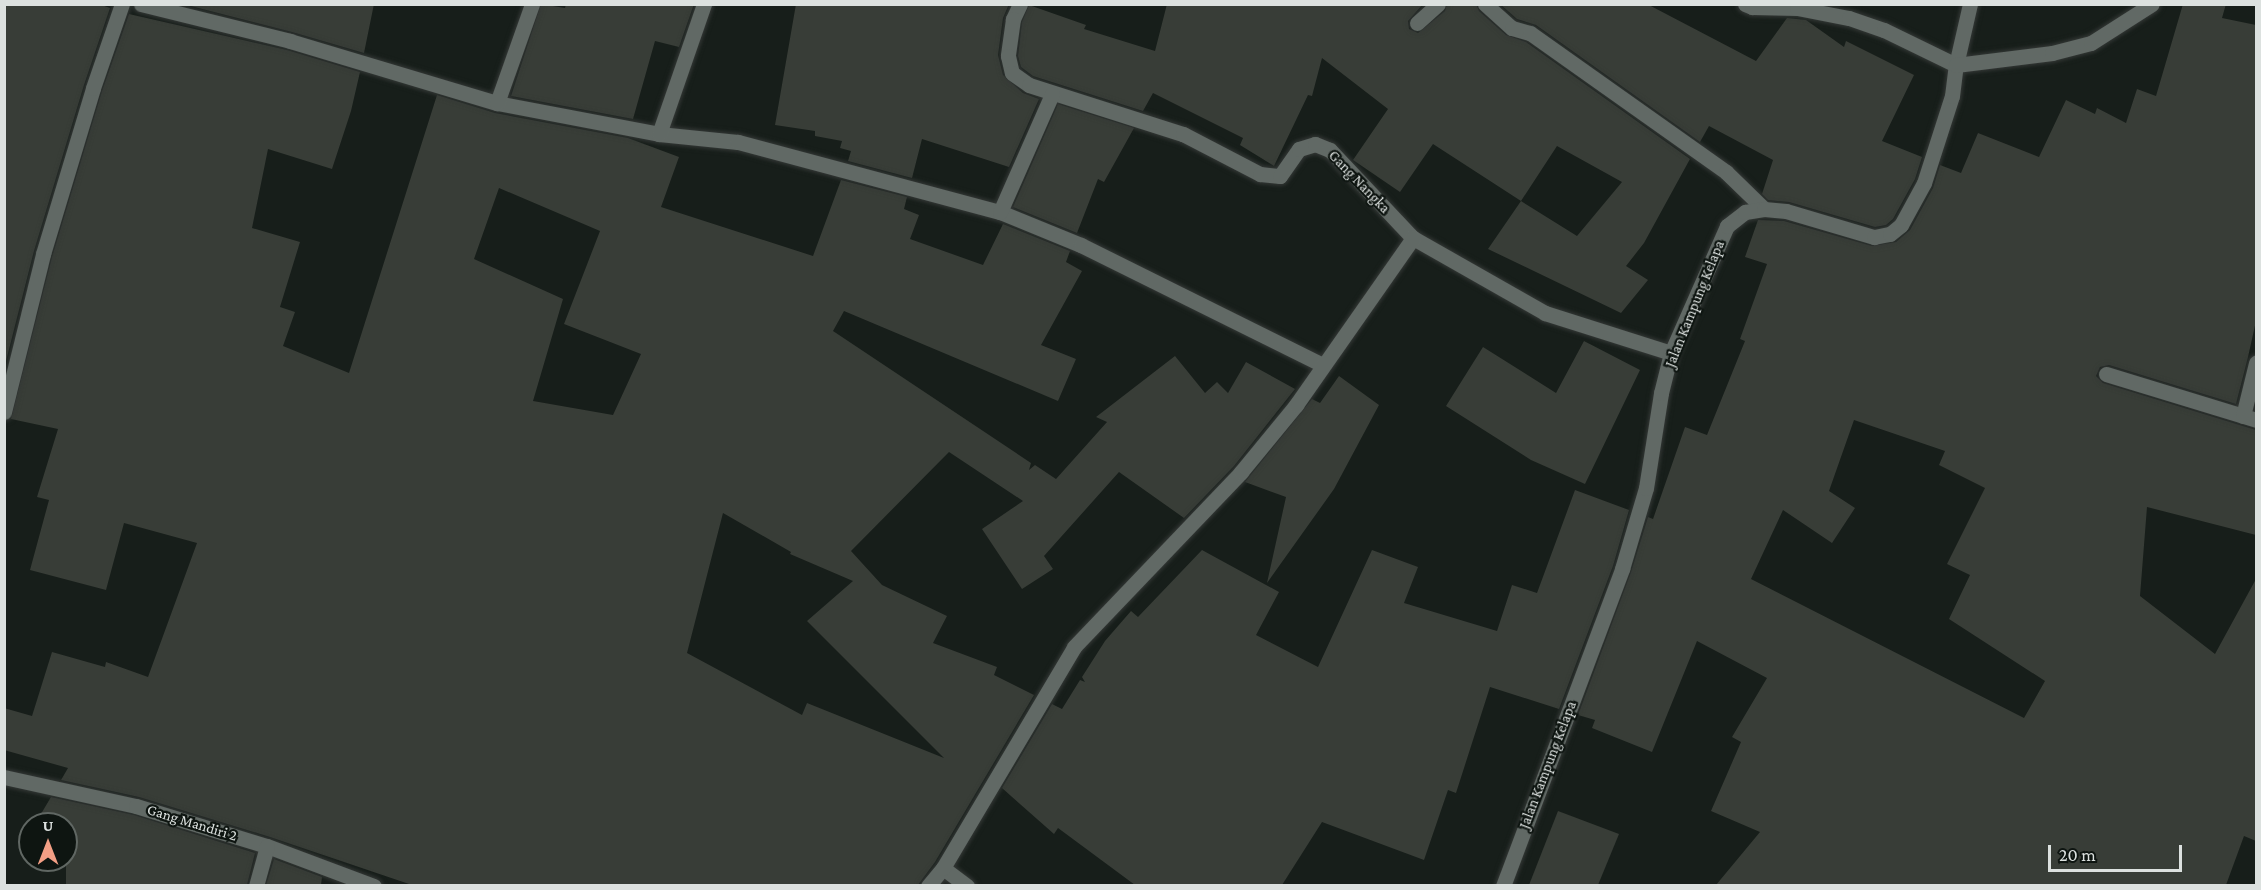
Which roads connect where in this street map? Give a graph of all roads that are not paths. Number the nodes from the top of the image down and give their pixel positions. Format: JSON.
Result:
{"nodes":[{"id":1,"x":122,"y":4,"type":"edge"},
{"id":2,"x":141,"y":4,"type":"edge"},
{"id":3,"x":532,"y":4,"type":"edge"},
{"id":4,"x":704,"y":4,"type":"edge"},
{"id":5,"x":1020,"y":4,"type":"edge"},
{"id":6,"x":1438,"y":4,"type":"edge"},
{"id":7,"x":1485,"y":4,"type":"edge"},
{"id":8,"x":1745,"y":4,"type":"edge"},
{"id":9,"x":1970,"y":4,"type":"edge"},
{"id":10,"x":2151,"y":4,"type":"edge"},
{"id":11,"x":1417,"y":23,"type":"dead end"},
{"id":12,"x":1956,"y":65,"type":"junction"},
{"id":13,"x":1052,"y":94,"type":"junction"},
{"id":14,"x":497,"y":103,"type":"junction"},
{"id":15,"x":659,"y":134,"type":"junction"},
{"id":16,"x":1764,"y":209,"type":"junction"},
{"id":17,"x":1000,"y":212,"type":"junction"},
{"id":18,"x":1413,"y":238,"type":"junction"},
{"id":19,"x":1671,"y":353,"type":"junction"},
{"id":20,"x":2256,"y":363,"type":"edge"},
{"id":21,"x":1323,"y":365,"type":"junction"},
{"id":22,"x":2106,"y":374,"type":"dead end"},
{"id":23,"x":4,"y":412,"type":"edge"},
{"id":24,"x":2250,"y":418,"type":"edge"},
{"id":25,"x":4,"y":777,"type":"edge"},
{"id":26,"x":267,"y":846,"type":"junction"},
{"id":27,"x":943,"y":868,"type":"junction"},
{"id":28,"x":256,"y":885,"type":"edge"},
{"id":29,"x":374,"y":885,"type":"edge"},
{"id":30,"x":928,"y":885,"type":"edge"},
{"id":31,"x":967,"y":885,"type":"edge"},
{"id":32,"x":1503,"y":885,"type":"edge"}],
"edges":[{"from":1,"to":23,"type":"street"},
{"from":2,"to":14,"type":"street"},
{"from":3,"to":14,"type":"street"},
{"from":4,"to":15,"type":"street"},
{"from":5,"to":13,"type":"street","name":"Gang Nangka"},
{"from":6,"to":11,"type":"street"},
{"from":7,"to":16,"type":"street"},
{"from":8,"to":12,"type":"street"},
{"from":9,"to":12,"type":"street","name":"Jalan Kampung Kelapa"},
{"from":10,"to":12,"type":"street"},
{"from":12,"to":16,"type":"street","name":"Jalan Kampung Kelapa"},
{"from":13,"to":17,"type":"street"},
{"from":13,"to":18,"type":"street","name":"Gang Nangka"},
{"from":14,"to":15,"type":"street"},
{"from":15,"to":17,"type":"street"},
{"from":16,"to":19,"type":"street","name":"Jalan Kampung Kelapa"},
{"from":17,"to":21,"type":"street"},
{"from":18,"to":19,"type":"street","name":"Gang Nangka"},
{"from":18,"to":21,"type":"street"},
{"from":19,"to":32,"type":"street","name":"Jalan Kampung Kelapa"},
{"from":20,"to":24,"type":"street"},
{"from":21,"to":27,"type":"street"},
{"from":22,"to":24,"type":"street"},
{"from":25,"to":26,"type":"street","name":"Gang Mandiri 2"},
{"from":26,"to":28,"type":"street"},
{"from":26,"to":29,"type":"street","name":"Gang Mandiri 2"},
{"from":27,"to":30,"type":"street"},
{"from":27,"to":31,"type":"street"}]}
